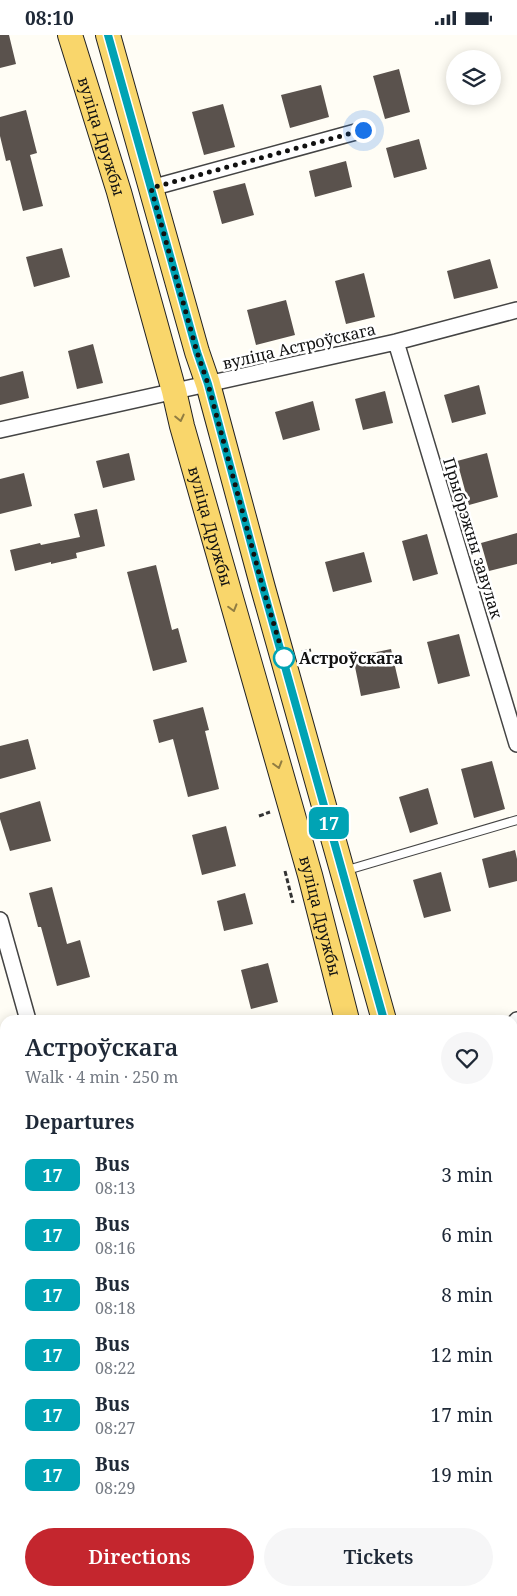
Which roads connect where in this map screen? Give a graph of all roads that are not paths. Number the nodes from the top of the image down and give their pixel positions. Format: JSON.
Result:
{"nodes":[{"id":1,"x":70,"y":35,"type":"edge"},
{"id":2,"x":96,"y":35,"type":"edge"},
{"id":3,"x":108,"y":35,"type":"edge"},
{"id":4,"x":363,"y":130,"type":"dead end"},
{"id":5,"x":148,"y":178,"type":"junction"},
{"id":6,"x":119,"y":191,"type":"junction"},
{"id":7,"x":517,"y":310,"type":"edge"},
{"id":8,"x":396,"y":342,"type":"junction"},
{"id":9,"x":208,"y":384,"type":"junction"},
{"id":10,"x":174,"y":391,"type":"junction"},
{"id":11,"x":0,"y":430,"type":"edge"},
{"id":12,"x":263,"y":588,"type":"junction"},
{"id":13,"x":517,"y":744,"type":"edge"},
{"id":14,"x":517,"y":820,"type":"edge"},
{"id":15,"x":343,"y":871,"type":"junction"},
{"id":16,"x":310,"y":875,"type":"junction"},
{"id":17,"x":0,"y":920,"type":"edge"},
{"id":18,"x":3,"y":940,"type":"edge"},
{"id":19,"x":26,"y":1015,"type":"edge"},
{"id":20,"x":347,"y":1015,"type":"edge"},
{"id":21,"x":362,"y":1015,"type":"edge"},
{"id":22,"x":383,"y":1015,"type":"edge"}],
"edges":[{"from":1,"to":6,"type":"main road","name":"вуліца Дружбы"},
{"from":2,"to":5,"type":"main road"},
{"from":3,"to":5,"type":"main road","name":"вуліца Дружбы"},
{"from":4,"to":5,"type":"street"},
{"from":5,"to":9,"type":"main road","name":"вуліца Дружбы"},
{"from":6,"to":9,"type":"main road"},
{"from":6,"to":10,"type":"main road","name":"вуліца Дружбы"},
{"from":7,"to":8,"type":"street","name":"вуліца Астроўскага"},
{"from":8,"to":9,"type":"street","name":"вуліца Астроўскага"},
{"from":8,"to":13,"type":"street","name":"Прыбрэжны завулак"},
{"from":9,"to":10,"type":"street","name":"вуліца Астроўскага"},
{"from":9,"to":12,"type":"main road","name":"вуліца Дружбы"},
{"from":10,"to":11,"type":"street","name":"вуліца Астроўскага"},
{"from":10,"to":12,"type":"main road"},
{"from":10,"to":16,"type":"main road","name":"вуліца Дружбы","one_way":true},
{"from":12,"to":15,"type":"main road","name":"вуліца Дружбы"},
{"from":14,"to":15,"type":"lane"},
{"from":15,"to":22,"type":"main road","name":"вуліца Дружбы"},
{"from":16,"to":20,"type":"main road","name":"вуліца Дружбы"},
{"from":16,"to":21,"type":"main road"},
{"from":17,"to":18,"type":"street"},
{"from":18,"to":19,"type":"street"}]}
